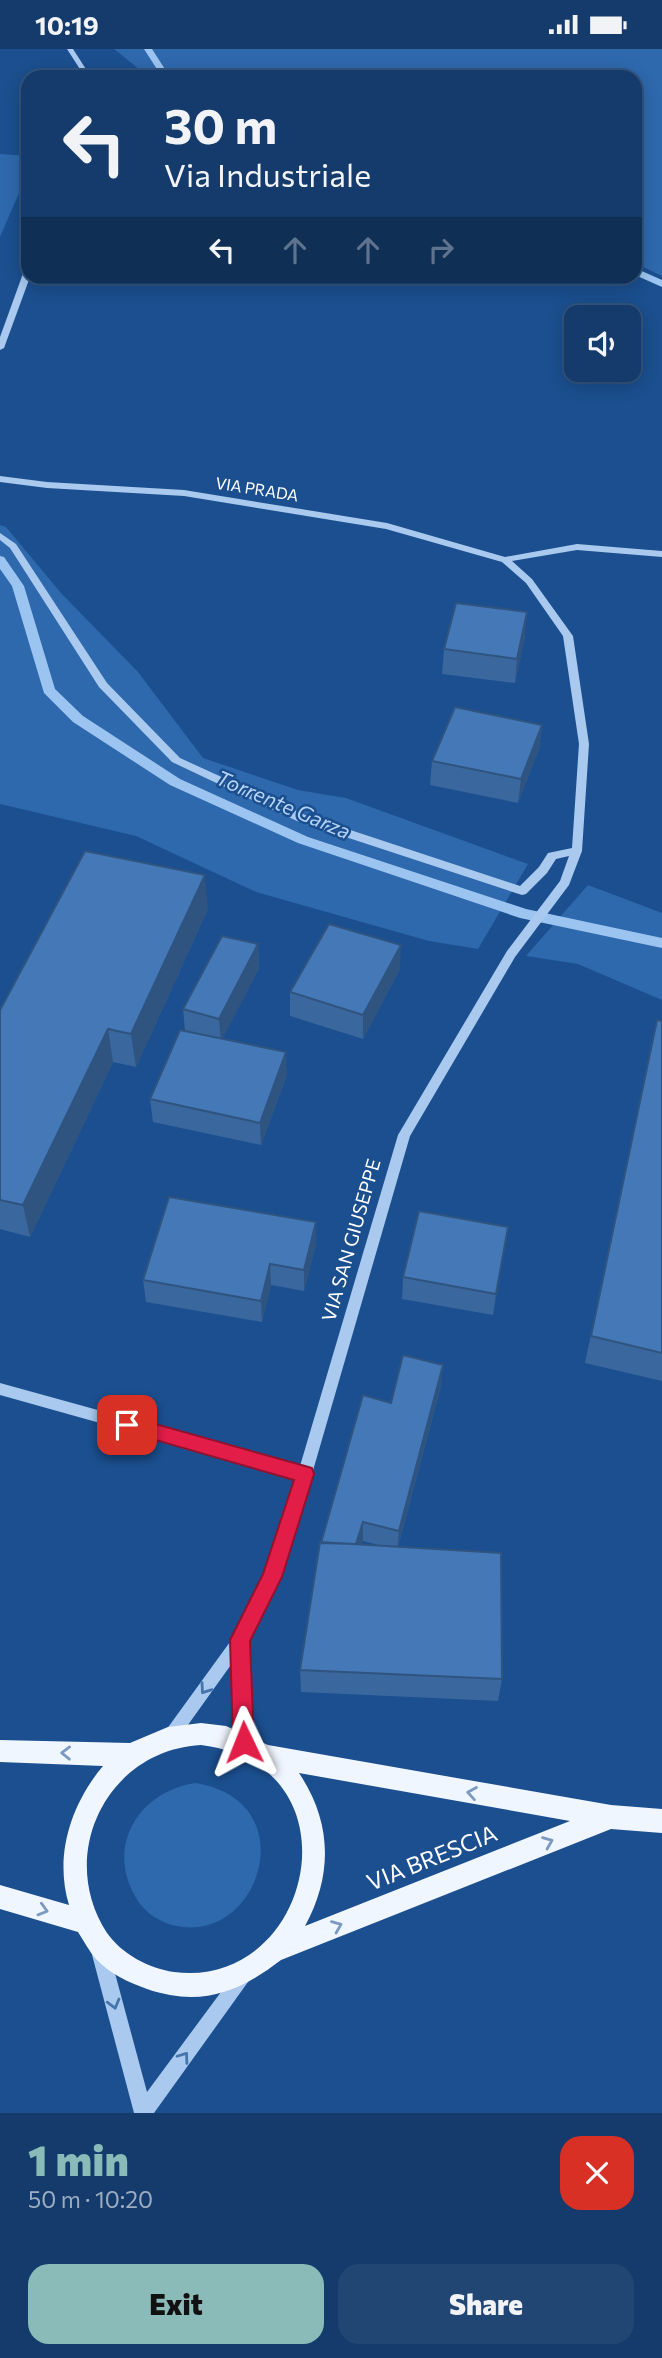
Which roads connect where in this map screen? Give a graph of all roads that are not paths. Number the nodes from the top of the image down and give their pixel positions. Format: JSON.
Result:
{"nodes":[{"id":1,"x":69,"y":49,"type":"edge"},
{"id":2,"x":83,"y":70,"type":"edge"},
{"id":3,"x":23,"y":284,"type":"edge"},
{"id":4,"x":0,"y":348,"type":"edge"},
{"id":5,"x":0,"y":479,"type":"edge"},
{"id":6,"x":0,"y":536,"type":"edge"},
{"id":7,"x":662,"y":554,"type":"edge"},
{"id":8,"x":505,"y":560,"type":"junction"},
{"id":9,"x":577,"y":851,"type":"junction"},
{"id":10,"x":565,"y":882,"type":"joint"},
{"id":11,"x":0,"y":1389,"type":"edge"},
{"id":12,"x":305,"y":1474,"type":"junction"},
{"id":13,"x":240,"y":1640,"type":"junction"},
{"id":14,"x":169,"y":1737,"type":"junction"},
{"id":15,"x":244,"y":1742,"type":"junction"},
{"id":16,"x":0,"y":1751,"type":"edge"},
{"id":17,"x":132,"y":1755,"type":"junction"},
{"id":18,"x":268,"y":1756,"type":"junction"},
{"id":19,"x":611,"y":1817,"type":"junction"},
{"id":20,"x":662,"y":1821,"type":"edge"},
{"id":21,"x":0,"y":1897,"type":"edge"},
{"id":22,"x":91,"y":1930,"type":"junction"},
{"id":23,"x":273,"y":1951,"type":"junction"},
{"id":24,"x":248,"y":1970,"type":"junction"},
{"id":25,"x":144,"y":2113,"type":"edge"}],
"edges":[{"from":1,"to":2,"type":"street"},
{"from":3,"to":4,"type":"street"},
{"from":5,"to":8,"type":"street","name":"VIA PRADA"},
{"from":6,"to":9,"type":"street"},
{"from":7,"to":8,"type":"street","name":"VIA PRADA"},
{"from":8,"to":9,"type":"street","name":"VIA PRADA"},
{"from":9,"to":10,"type":"street","name":"VIA PRADA"},
{"from":10,"to":12,"type":"street","name":"VIA SAN GIUSEPPE"},
{"from":11,"to":12,"type":"street"},
{"from":12,"to":13,"type":"street","name":"VIA SAN GIUSEPPE"},
{"from":13,"to":14,"type":"street","name":"VIA SAN GIUSEPPE","one_way":true},
{"from":13,"to":15,"type":"street","name":"VIA SAN GIUSEPPE"},
{"from":14,"to":15,"type":"main road","name":"VIA BRESCIA"},
{"from":14,"to":17,"type":"main road","name":"VIA BRESCIA"},
{"from":15,"to":18,"type":"main road","name":"VIA BRESCIA"},
{"from":17,"to":16,"type":"main road","name":"VIA BRESCIA","one_way":true},
{"from":17,"to":22,"type":"main road","name":"VIA BRESCIA"},
{"from":19,"to":18,"type":"main road","name":"VIA BRESCIA","one_way":true},
{"from":18,"to":23,"type":"main road","name":"VIA BRESCIA"},
{"from":19,"to":20,"type":"main road","name":"VIA BRESCIA"},
{"from":23,"to":19,"type":"main road","name":"VIA BRESCIA","one_way":true},
{"from":21,"to":22,"type":"main road","one_way":true},
{"from":22,"to":24,"type":"main road","name":"VIA BRESCIA"},
{"from":22,"to":25,"type":"street","one_way":true},
{"from":23,"to":24,"type":"main road","name":"VIA BRESCIA"},
{"from":25,"to":24,"type":"street","one_way":true}]}
